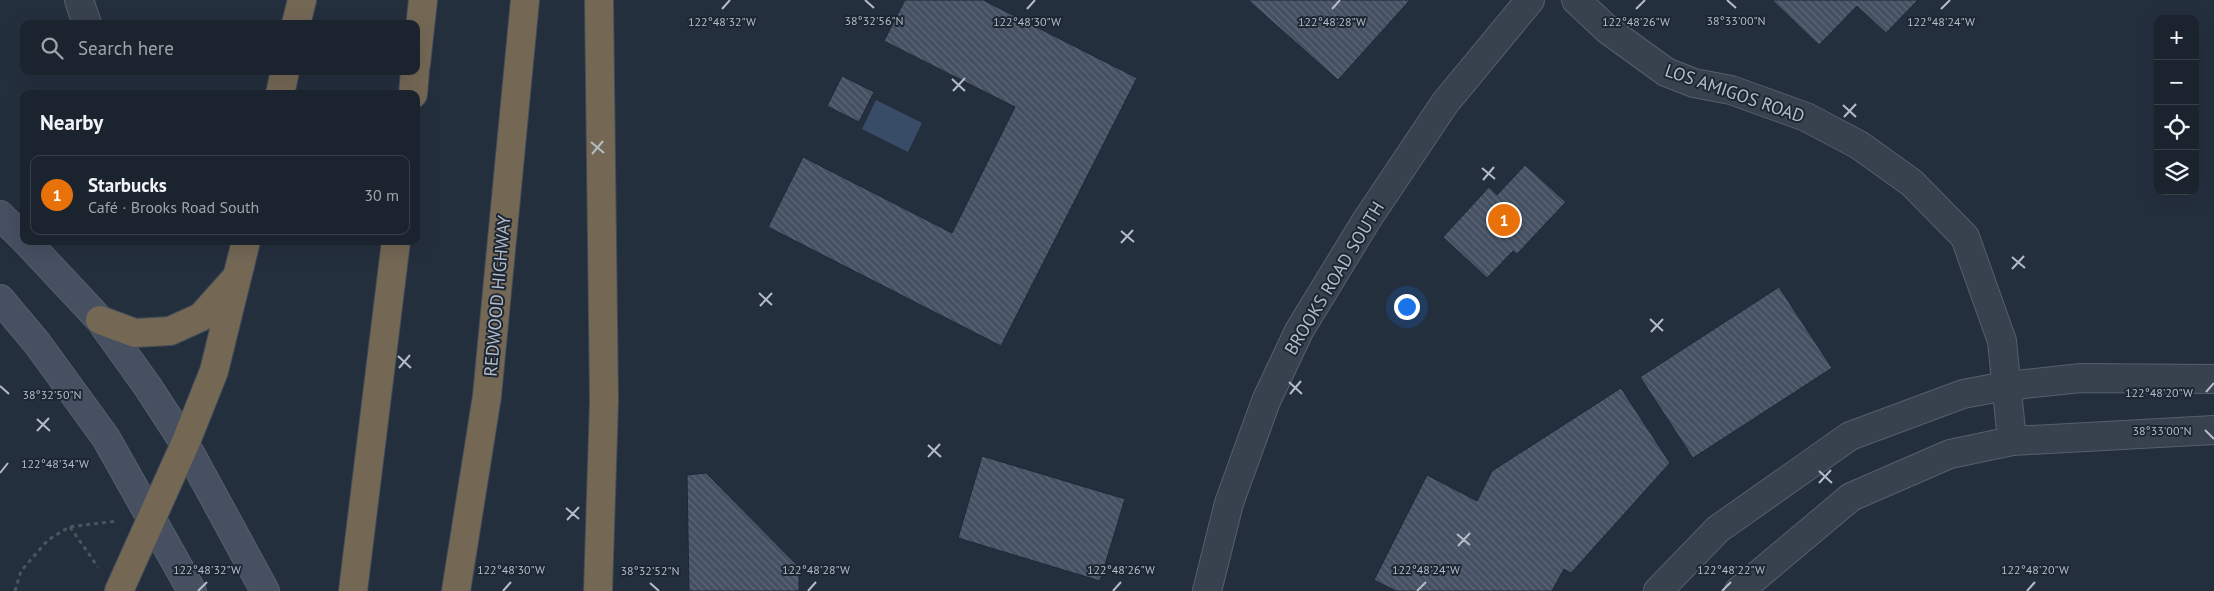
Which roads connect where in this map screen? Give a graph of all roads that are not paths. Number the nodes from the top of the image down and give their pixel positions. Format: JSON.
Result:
{"nodes":[{"id":1,"x":79,"y":0,"type":"edge"},
{"id":2,"x":302,"y":0,"type":"edge"},
{"id":3,"x":423,"y":0,"type":"edge"},
{"id":4,"x":525,"y":0,"type":"edge"},
{"id":5,"x":599,"y":0,"type":"edge"},
{"id":6,"x":1530,"y":0,"type":"edge"},
{"id":7,"x":1576,"y":0,"type":"edge"},
{"id":8,"x":86,"y":20,"type":"edge"},
{"id":9,"x":297,"y":20,"type":"edge"},
{"id":10,"x":420,"y":27,"type":"edge"},
{"id":11,"x":284,"y":75,"type":"edge"},
{"id":12,"x":415,"y":75,"type":"edge"},
{"id":13,"x":281,"y":90,"type":"edge"},
{"id":14,"x":414,"y":90,"type":"edge"},
{"id":15,"x":0,"y":215,"type":"edge"},
{"id":16,"x":20,"y":235,"type":"edge"},
{"id":17,"x":30,"y":245,"type":"edge"},
{"id":18,"x":245,"y":245,"type":"edge"},
{"id":19,"x":396,"y":245,"type":"edge"},
{"id":20,"x":238,"y":276,"type":"junction"},
{"id":21,"x":0,"y":299,"type":"edge"},
{"id":22,"x":100,"y":320,"type":"junction"},
{"id":23,"x":2214,"y":379,"type":"edge"},
{"id":24,"x":2006,"y":386,"type":"junction"},
{"id":25,"x":2214,"y":430,"type":"edge"},
{"id":26,"x":2012,"y":441,"type":"junction"},
{"id":27,"x":185,"y":444,"type":"junction"},
{"id":28,"x":152,"y":518,"type":"junction"},
{"id":29,"x":354,"y":581,"type":"edge"},
{"id":30,"x":112,"y":583,"type":"edge"},
{"id":31,"x":192,"y":591,"type":"edge"},
{"id":32,"x":265,"y":591,"type":"edge"},
{"id":33,"x":456,"y":591,"type":"edge"},
{"id":34,"x":598,"y":591,"type":"edge"},
{"id":35,"x":1207,"y":591,"type":"edge"},
{"id":36,"x":1658,"y":591,"type":"edge"},
{"id":37,"x":1739,"y":591,"type":"edge"}],
"edges":[{"from":1,"to":8,"type":"street"},
{"from":2,"to":9,"type":"highway"},
{"from":3,"to":10,"type":"highway"},
{"from":4,"to":33,"type":"highway","name":"REDWOOD HIGHWAY"},
{"from":5,"to":34,"type":"highway"},
{"from":6,"to":35,"type":"street","name":"BROOKS ROAD SOUTH"},
{"from":7,"to":24,"type":"street","name":"LOS AMIGOS ROAD"},
{"from":11,"to":13,"type":"highway"},
{"from":12,"to":14,"type":"highway"},
{"from":15,"to":16,"type":"main road"},
{"from":17,"to":22,"type":"main road"},
{"from":18,"to":20,"type":"highway"},
{"from":19,"to":29,"type":"highway"},
{"from":20,"to":22,"type":"highway"},
{"from":20,"to":27,"type":"highway"},
{"from":21,"to":28,"type":"main road"},
{"from":22,"to":27,"type":"main road"},
{"from":23,"to":24,"type":"street"},
{"from":24,"to":26,"type":"street","name":"LOS AMIGOS ROAD"},
{"from":24,"to":36,"type":"street"},
{"from":25,"to":26,"type":"street"},
{"from":26,"to":37,"type":"street"},
{"from":27,"to":28,"type":"highway"},
{"from":27,"to":32,"type":"main road"},
{"from":28,"to":30,"type":"highway"},
{"from":28,"to":31,"type":"main road"}]}
